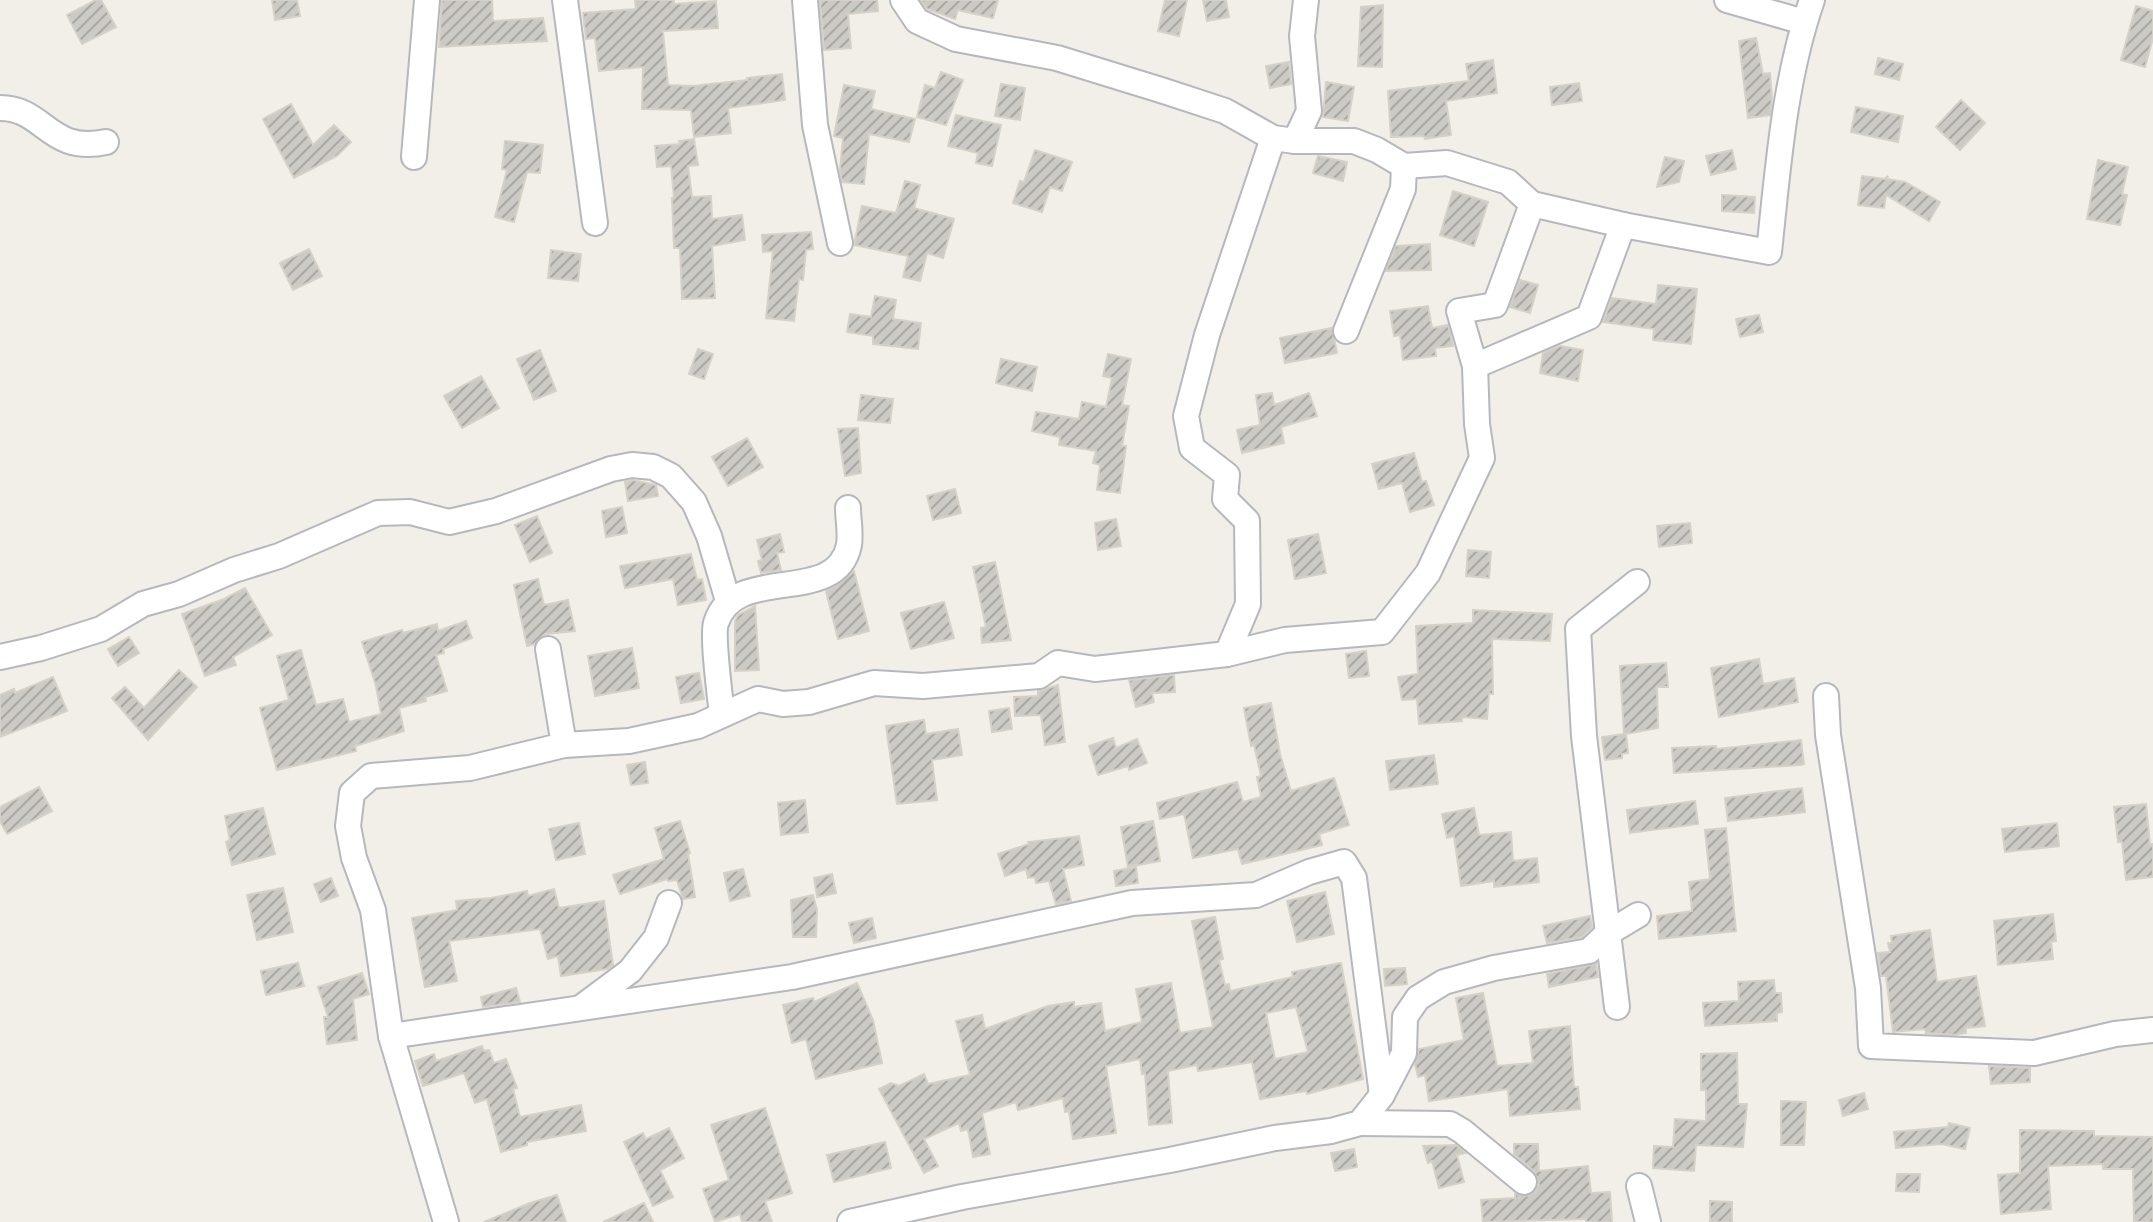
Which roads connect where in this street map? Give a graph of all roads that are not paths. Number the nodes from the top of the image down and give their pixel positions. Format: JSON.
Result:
{"nodes":[{"id":1,"x":427,"y":0,"type":"edge"},
{"id":2,"x":565,"y":0,"type":"edge"},
{"id":3,"x":805,"y":0,"type":"edge"},
{"id":4,"x":903,"y":0,"type":"edge"},
{"id":5,"x":1306,"y":0,"type":"edge"},
{"id":6,"x":1727,"y":0,"type":"edge"},
{"id":7,"x":1808,"y":11,"type":"edge"},
{"id":8,"x":0,"y":108,"type":"edge"},
{"id":9,"x":1284,"y":139,"type":"junction"},
{"id":10,"x":106,"y":142,"type":"dead end"},
{"id":11,"x":414,"y":157,"type":"dead end"},
{"id":12,"x":1404,"y":166,"type":"junction"},
{"id":13,"x":1532,"y":204,"type":"junction"},
{"id":14,"x":595,"y":223,"type":"dead end"},
{"id":15,"x":1623,"y":225,"type":"junction"},
{"id":16,"x":840,"y":243,"type":"dead end"},
{"id":17,"x":1346,"y":331,"type":"dead end"},
{"id":18,"x":1475,"y":366,"type":"junction"},
{"id":19,"x":848,"y":508,"type":"dead end"},
{"id":20,"x":1637,"y":582,"type":"dead end"},
{"id":21,"x":728,"y":601,"type":"junction"},
{"id":22,"x":548,"y":649,"type":"dead end"},
{"id":23,"x":1227,"y":654,"type":"junction"},
{"id":24,"x":0,"y":657,"type":"edge"},
{"id":25,"x":1826,"y":696,"type":"dead end"},
{"id":26,"x":722,"y":715,"type":"junction"},
{"id":27,"x":564,"y":745,"type":"junction"},
{"id":28,"x":669,"y":903,"type":"dead end"},
{"id":29,"x":1638,"y":915,"type":"dead end"},
{"id":30,"x":1608,"y":933,"type":"junction"},
{"id":31,"x":1617,"y":1007,"type":"dead end"},
{"id":32,"x":579,"y":1009,"type":"junction"},
{"id":33,"x":2153,"y":1030,"type":"edge"},
{"id":34,"x":391,"y":1036,"type":"junction"},
{"id":35,"x":1382,"y":1095,"type":"junction"},
{"id":36,"x":1360,"y":1123,"type":"junction"},
{"id":37,"x":1524,"y":1182,"type":"dead end"},
{"id":38,"x":1639,"y":1186,"type":"dead end"},
{"id":39,"x":446,"y":1222,"type":"edge"},
{"id":40,"x":850,"y":1222,"type":"edge"},
{"id":41,"x":1648,"y":1222,"type":"edge"}],
"edges":[{"from":1,"to":11,"type":"street"},
{"from":2,"to":14,"type":"street"},
{"from":3,"to":16,"type":"street"},
{"from":4,"to":9,"type":"street"},
{"from":5,"to":9,"type":"street"},
{"from":6,"to":7,"type":"street"},
{"from":7,"to":15,"type":"street"},
{"from":8,"to":10,"type":"street"},
{"from":9,"to":12,"type":"street"},
{"from":9,"to":23,"type":"street"},
{"from":12,"to":13,"type":"street"},
{"from":12,"to":17,"type":"street"},
{"from":13,"to":15,"type":"street"},
{"from":13,"to":18,"type":"street"},
{"from":15,"to":18,"type":"street"},
{"from":18,"to":23,"type":"street"},
{"from":19,"to":21,"type":"street"},
{"from":20,"to":30,"type":"street"},
{"from":21,"to":24,"type":"street"},
{"from":21,"to":26,"type":"street"},
{"from":22,"to":27,"type":"street"},
{"from":23,"to":26,"type":"street"},
{"from":25,"to":33,"type":"street"},
{"from":26,"to":27,"type":"street"},
{"from":27,"to":34,"type":"street"},
{"from":28,"to":32,"type":"street"},
{"from":29,"to":30,"type":"street"},
{"from":30,"to":31,"type":"street"},
{"from":30,"to":35,"type":"street"},
{"from":32,"to":34,"type":"street"},
{"from":32,"to":35,"type":"street"},
{"from":34,"to":39,"type":"street"},
{"from":35,"to":36,"type":"street"},
{"from":36,"to":37,"type":"street"},
{"from":36,"to":40,"type":"street"},
{"from":38,"to":41,"type":"street"}]}
